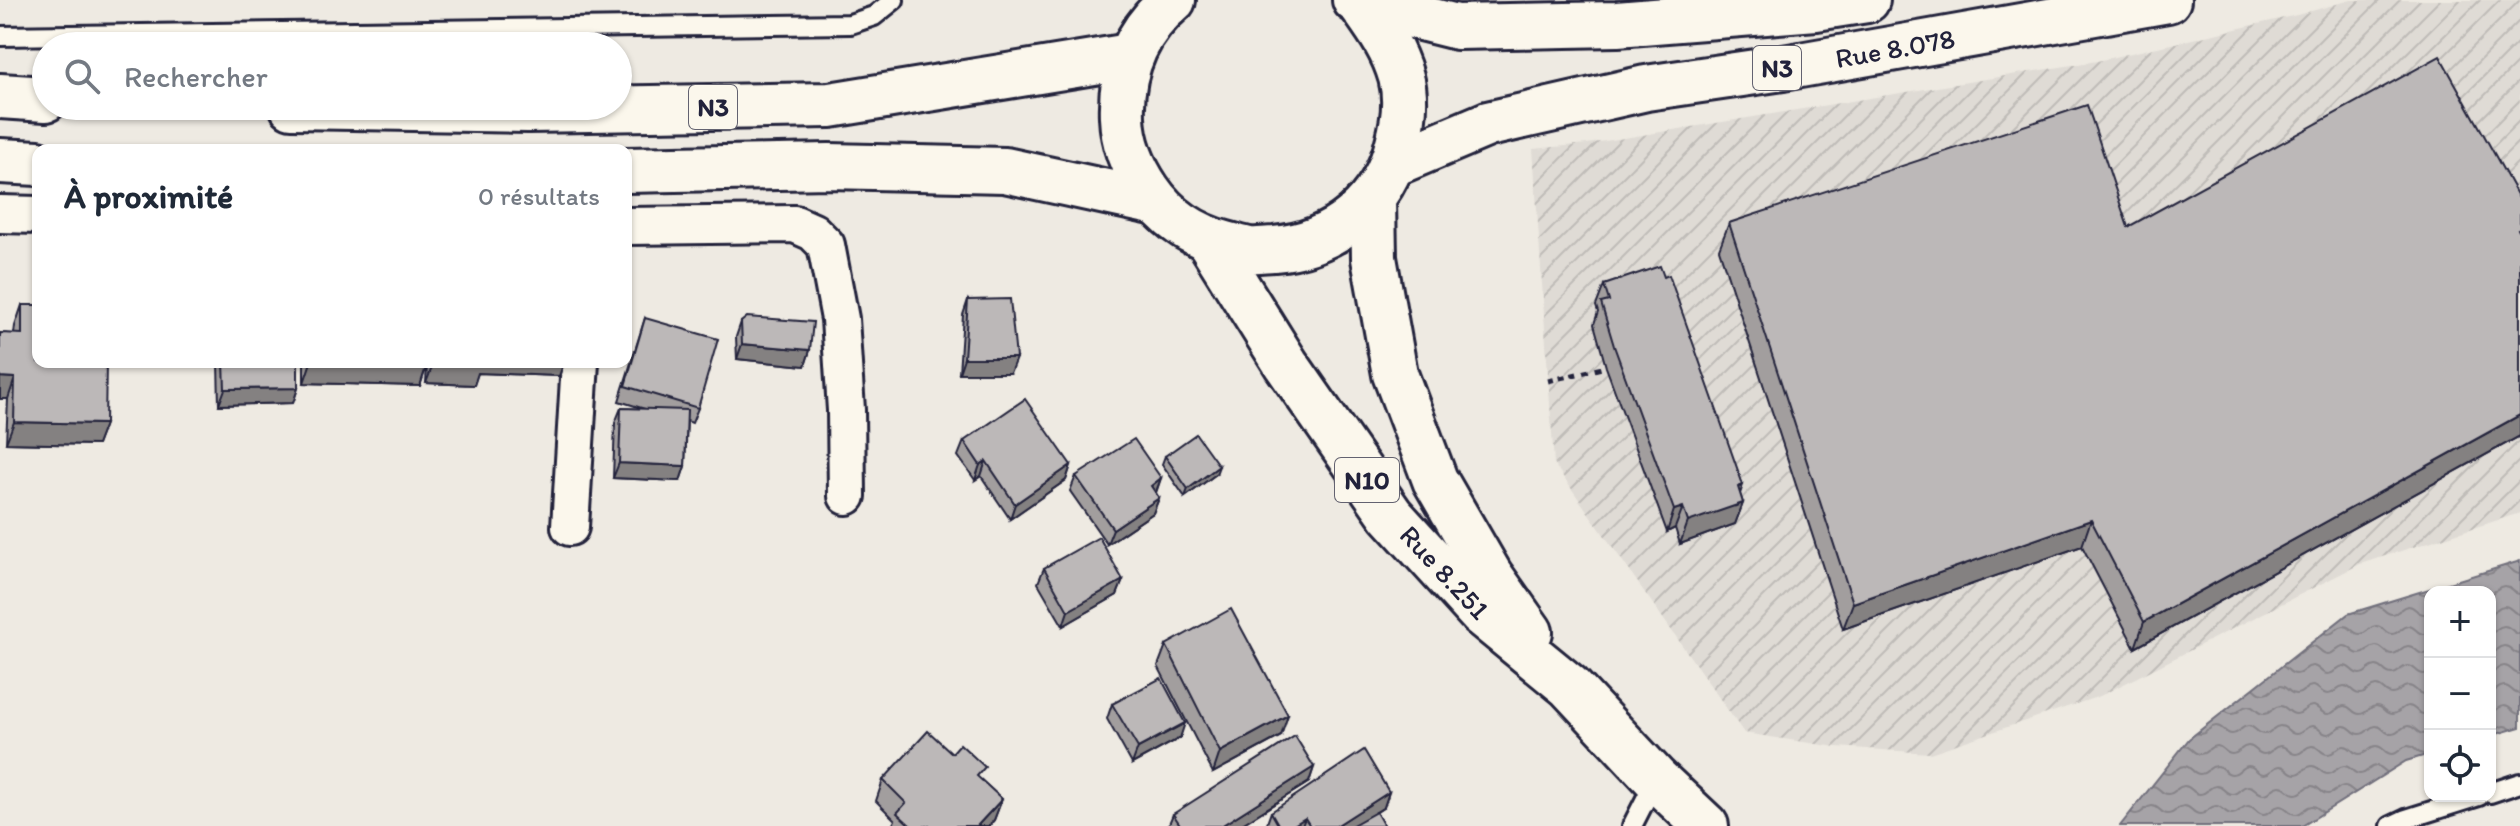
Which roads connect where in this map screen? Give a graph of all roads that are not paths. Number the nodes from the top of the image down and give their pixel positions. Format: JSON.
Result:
{"nodes":[{"id":1,"x":894,"y":0,"type":"edge"},
{"id":2,"x":1173,"y":0,"type":"edge"},
{"id":3,"x":1867,"y":0,"type":"edge"},
{"id":4,"x":2168,"y":0,"type":"edge"},
{"id":5,"x":1358,"y":2,"type":"edge"},
{"id":6,"x":283,"y":32,"type":"edge"},
{"id":7,"x":0,"y":36,"type":"edge"},
{"id":8,"x":32,"y":36,"type":"edge"},
{"id":9,"x":1130,"y":56,"type":"junction"},
{"id":10,"x":0,"y":96,"type":"edge"},
{"id":11,"x":32,"y":98,"type":"edge"},
{"id":12,"x":632,"y":108,"type":"edge"},
{"id":13,"x":0,"y":161,"type":"edge"},
{"id":14,"x":32,"y":163,"type":"edge"},
{"id":15,"x":632,"y":170,"type":"edge"},
{"id":16,"x":1383,"y":182,"type":"junction"},
{"id":17,"x":1157,"y":203,"type":"junction"},
{"id":18,"x":0,"y":214,"type":"edge"},
{"id":19,"x":32,"y":215,"type":"edge"},
{"id":20,"x":632,"y":226,"type":"edge"},
{"id":21,"x":1208,"y":239,"type":"junction"},
{"id":22,"x":580,"y":368,"type":"edge"},
{"id":23,"x":847,"y":496,"type":"dead end"},
{"id":24,"x":570,"y":527,"type":"dead end"},
{"id":25,"x":1569,"y":686,"type":"junction"},
{"id":26,"x":1656,"y":779,"type":"junction"},
{"id":27,"x":2520,"y":783,"type":"edge"},
{"id":28,"x":2496,"y":791,"type":"edge"},
{"id":29,"x":2460,"y":802,"type":"edge"},
{"id":30,"x":1632,"y":826,"type":"edge"},
{"id":31,"x":1706,"y":826,"type":"edge"},
{"id":32,"x":2391,"y":826,"type":"edge"}],
"edges":[{"from":1,"to":6,"type":"lane"},
{"from":2,"to":9,"type":"highway","number":"N3"},
{"from":3,"to":5,"type":"highway","name":"Rue 8.078","number":"N3"},
{"from":4,"to":16,"type":"highway","name":"Rue 8.078","number":"N3"},
{"from":5,"to":16,"type":"highway","number":"N3"},
{"from":7,"to":8,"type":"lane"},
{"from":9,"to":12,"type":"highway","number":"N3"},
{"from":9,"to":17,"type":"highway","number":"N3"},
{"from":10,"to":11,"type":"highway"},
{"from":13,"to":14,"type":"highway"},
{"from":15,"to":17,"type":"highway","number":"N3"},
{"from":16,"to":21,"type":"highway","number":"N3"},
{"from":16,"to":25,"type":"highway","name":"Rue 8.251","number":"N10"},
{"from":17,"to":21,"type":"highway","number":"N3"},
{"from":18,"to":19,"type":"street"},
{"from":20,"to":23,"type":"street"},
{"from":21,"to":25,"type":"highway","name":"Rue 8.251","number":"N10"},
{"from":22,"to":24,"type":"street"},
{"from":25,"to":26,"type":"highway","name":"Rue 8.251","number":"N10"},
{"from":26,"to":30,"type":"lane"},
{"from":26,"to":31,"type":"highway","name":"Rue 8.251","number":"N10"},
{"from":27,"to":28,"type":"lane"},
{"from":29,"to":32,"type":"lane"}]}
